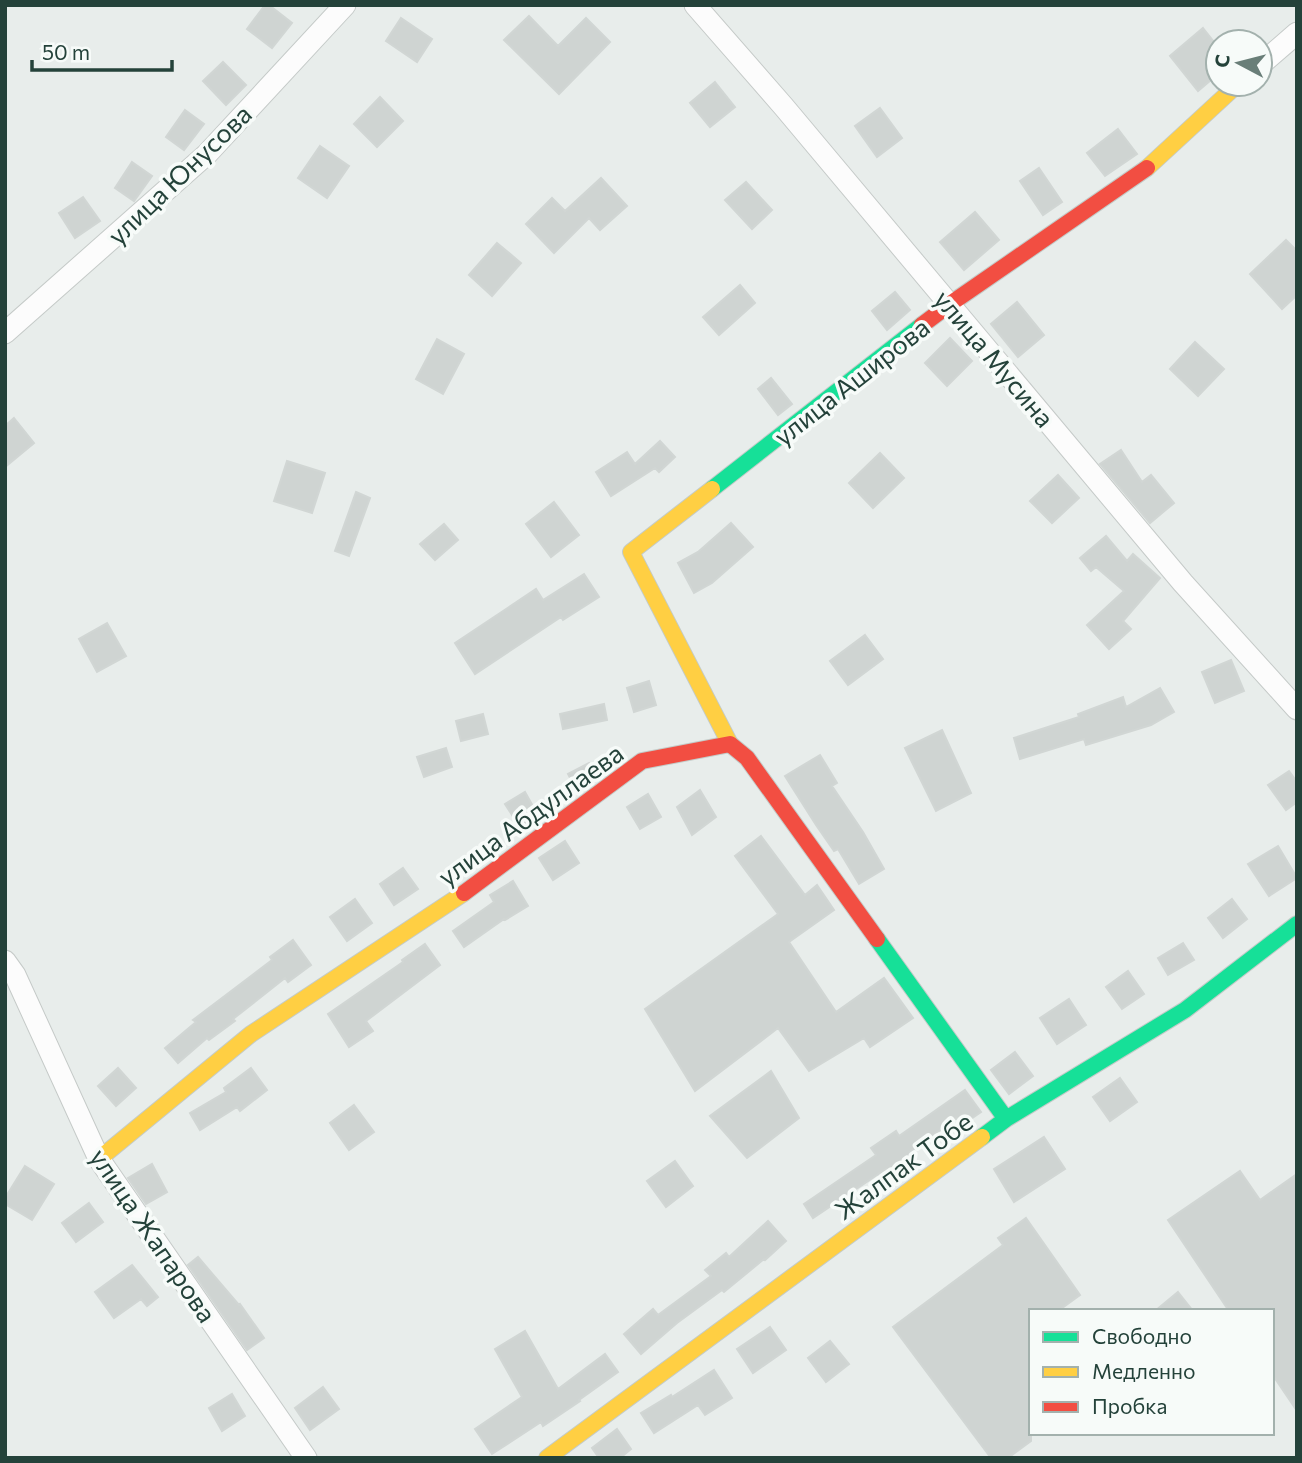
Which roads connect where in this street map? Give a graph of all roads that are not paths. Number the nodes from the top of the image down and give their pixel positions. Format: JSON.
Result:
{"nodes":[{"id":1,"x":345,"y":5,"type":"edge"},
{"id":2,"x":695,"y":5,"type":"edge"},
{"id":3,"x":1297,"y":33,"type":"edge"},
{"id":4,"x":1274,"y":53,"type":"edge"},
{"id":5,"x":1222,"y":98,"type":"edge"},
{"id":6,"x":950,"y":304,"type":"junction"},
{"id":7,"x":5,"y":334,"type":"edge"},
{"id":8,"x":1297,"y":709,"type":"edge"},
{"id":9,"x":730,"y":744,"type":"junction"},
{"id":10,"x":1297,"y":924,"type":"edge"},
{"id":11,"x":8,"y":973,"type":"edge"},
{"id":12,"x":1006,"y":1119,"type":"junction"},
{"id":13,"x":99,"y":1159,"type":"junction"},
{"id":14,"x":306,"y":1458,"type":"edge"},
{"id":15,"x":547,"y":1458,"type":"edge"}],
"edges":[{"from":1,"to":7,"type":"street","name":"улица Юнусова"},
{"from":2,"to":6,"type":"street","name":"улица Мусина"},
{"from":3,"to":4,"type":"street"},
{"from":5,"to":6,"type":"street","name":"улица Аширова"},
{"from":6,"to":8,"type":"street","name":"улица Мусина"},
{"from":6,"to":9,"type":"street","name":"улица Аширова"},
{"from":9,"to":12,"type":"street"},
{"from":9,"to":13,"type":"street","name":"улица Абдуллаева"},
{"from":10,"to":12,"type":"street","name":"Жалпак Тобе"},
{"from":11,"to":13,"type":"street","name":"улица Жапарова"},
{"from":12,"to":15,"type":"street","name":"Жалпак Тобе"},
{"from":13,"to":14,"type":"street","name":"улица Жапарова"}]}
